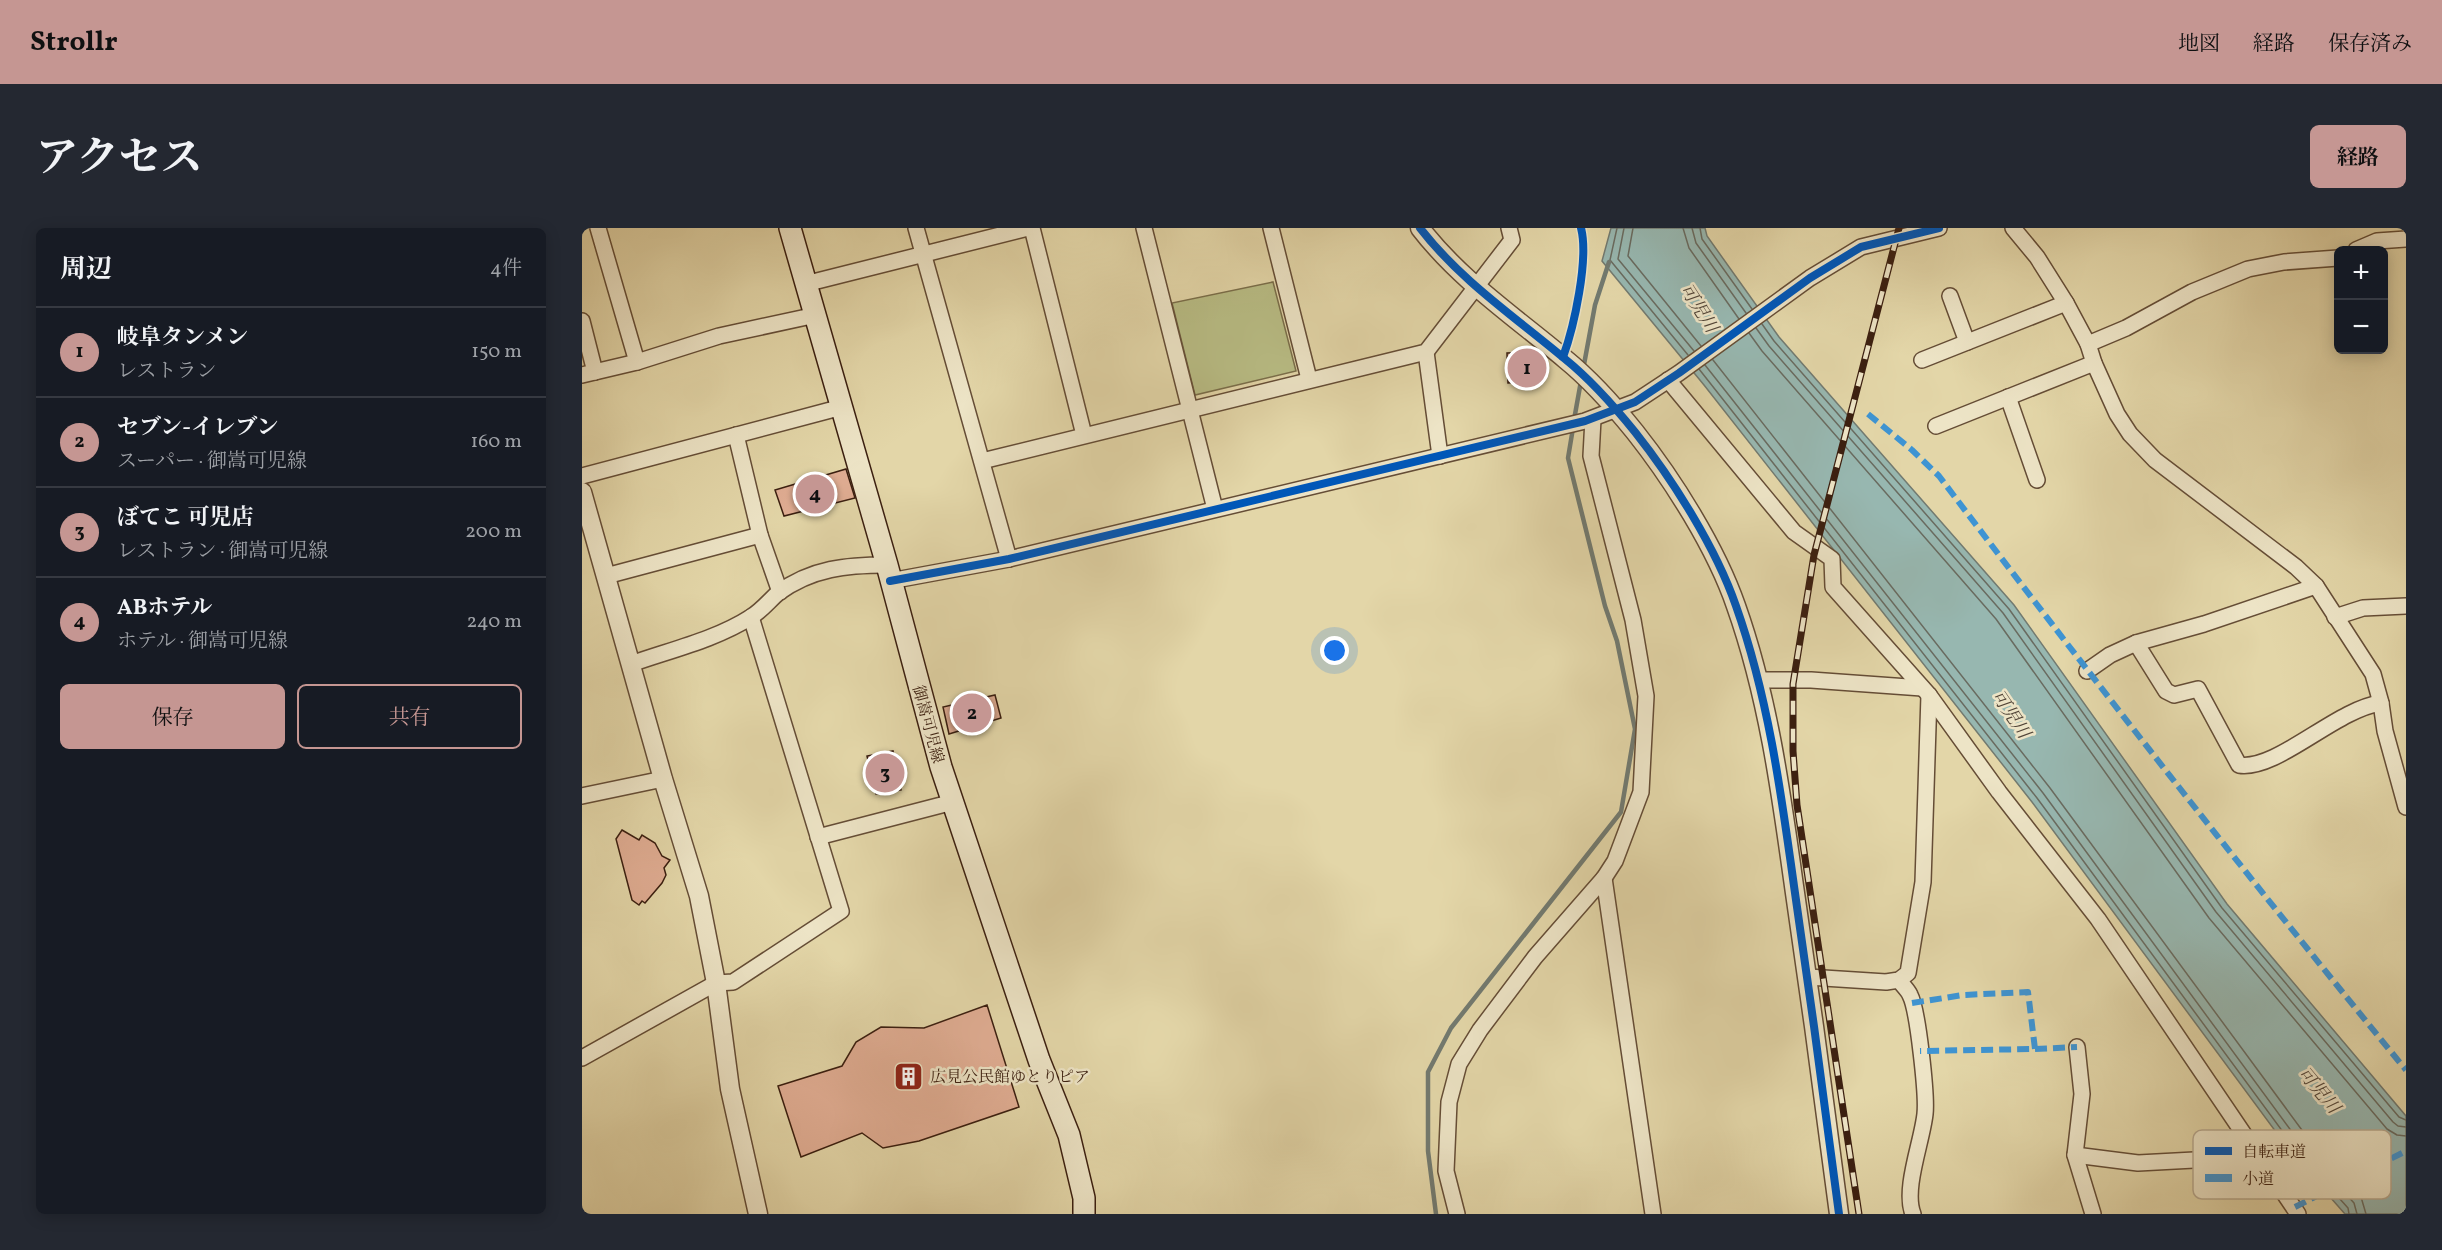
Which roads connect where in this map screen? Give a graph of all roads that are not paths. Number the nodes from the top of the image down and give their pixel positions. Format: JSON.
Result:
{"nodes":[{"id":1,"x":598,"y":228,"type":"edge"},
{"id":2,"x":790,"y":228,"type":"edge"},
{"id":3,"x":916,"y":228,"type":"edge"},
{"id":4,"x":1030,"y":228,"type":"edge"},
{"id":5,"x":1144,"y":228,"type":"edge"},
{"id":6,"x":1271,"y":228,"type":"edge"},
{"id":7,"x":1420,"y":228,"type":"edge"},
{"id":8,"x":1509,"y":228,"type":"edge"},
{"id":9,"x":1939,"y":228,"type":"edge"},
{"id":10,"x":2013,"y":228,"type":"edge"},
{"id":11,"x":2406,"y":239,"type":"edge"},
{"id":12,"x":2365,"y":246,"type":"edge"},
{"id":13,"x":923,"y":253,"type":"junction"},
{"id":14,"x":2334,"y":258,"type":"edge"},
{"id":15,"x":805,"y":284,"type":"junction"},
{"id":16,"x":1474,"y":286,"type":"junction"},
{"id":17,"x":1950,"y":296,"type":"dead end"},
{"id":18,"x":2066,"y":303,"type":"junction"},
{"id":19,"x":816,"y":315,"type":"junction"},
{"id":20,"x":582,"y":321,"type":"edge"},
{"id":21,"x":1967,"y":342,"type":"junction"},
{"id":22,"x":2088,"y":344,"type":"junction"},
{"id":23,"x":1426,"y":352,"type":"junction"},
{"id":24,"x":1922,"y":360,"type":"dead end"},
{"id":25,"x":636,"y":362,"type":"junction"},
{"id":26,"x":2094,"y":363,"type":"junction"},
{"id":27,"x":589,"y":374,"type":"edge"},
{"id":28,"x":1674,"y":377,"type":"junction"},
{"id":29,"x":1309,"y":379,"type":"junction"},
{"id":30,"x":2008,"y":397,"type":"junction"},
{"id":31,"x":842,"y":407,"type":"junction"},
{"id":32,"x":1191,"y":409,"type":"junction"},
{"id":33,"x":1615,"y":410,"type":"junction"},
{"id":34,"x":1589,"y":420,"type":"junction"},
{"id":35,"x":1936,"y":426,"type":"dead end"},
{"id":36,"x":736,"y":435,"type":"junction"},
{"id":37,"x":1084,"y":435,"type":"junction"},
{"id":38,"x":1440,"y":456,"type":"junction"},
{"id":39,"x":982,"y":461,"type":"junction"},
{"id":40,"x":582,"y":476,"type":"edge"},
{"id":41,"x":2037,"y":480,"type":"dead end"},
{"id":42,"x":582,"y":492,"type":"edge"},
{"id":43,"x":1215,"y":509,"type":"junction"},
{"id":44,"x":760,"y":535,"type":"junction"},
{"id":45,"x":1009,"y":559,"type":"junction"},
{"id":46,"x":889,"y":573,"type":"junction"},
{"id":47,"x":606,"y":576,"type":"junction"},
{"id":48,"x":2316,"y":585,"type":"junction"},
{"id":49,"x":780,"y":592,"type":"junction"},
{"id":50,"x":2406,"y":606,"type":"edge"},
{"id":51,"x":751,"y":617,"type":"junction"},
{"id":52,"x":2335,"y":617,"type":"junction"},
{"id":53,"x":2136,"y":643,"type":"junction"},
{"id":54,"x":631,"y":664,"type":"junction"},
{"id":55,"x":2086,"y":670,"type":"dead end"},
{"id":56,"x":1758,"y":680,"type":"junction"},
{"id":57,"x":1925,"y":692,"type":"junction"},
{"id":58,"x":2381,"y":703,"type":"junction"},
{"id":59,"x":663,"y":779,"type":"junction"},
{"id":60,"x":582,"y":796,"type":"edge"},
{"id":61,"x":953,"y":802,"type":"junction"},
{"id":62,"x":2406,"y":807,"type":"edge"},
{"id":63,"x":818,"y":837,"type":"junction"},
{"id":64,"x":1604,"y":878,"type":"junction"},
{"id":65,"x":1808,"y":977,"type":"junction"},
{"id":66,"x":1899,"y":980,"type":"junction"},
{"id":67,"x":716,"y":983,"type":"junction"},
{"id":68,"x":2077,"y":1047,"type":"dead end"},
{"id":69,"x":582,"y":1058,"type":"edge"},
{"id":70,"x":2242,"y":1130,"type":"edge"},
{"id":71,"x":2075,"y":1155,"type":"junction"},
{"id":72,"x":2193,"y":1160,"type":"edge"},
{"id":73,"x":2288,"y":1199,"type":"edge"},
{"id":74,"x":758,"y":1214,"type":"edge"},
{"id":75,"x":1084,"y":1214,"type":"edge"},
{"id":76,"x":1457,"y":1214,"type":"edge"},
{"id":77,"x":1653,"y":1214,"type":"edge"},
{"id":78,"x":1839,"y":1214,"type":"edge"},
{"id":79,"x":1913,"y":1214,"type":"edge"},
{"id":80,"x":2093,"y":1214,"type":"edge"},
{"id":81,"x":2298,"y":1214,"type":"edge"}],
"edges":[{"from":1,"to":25,"type":"street"},
{"from":2,"to":15,"type":"main road","name":"御嵩可児線"},
{"from":3,"to":13,"type":"street"},
{"from":4,"to":13,"type":"street"},
{"from":4,"to":37,"type":"street"},
{"from":5,"to":32,"type":"street"},
{"from":6,"to":29,"type":"street"},
{"from":7,"to":16,"type":"street"},
{"from":8,"to":16,"type":"street"},
{"from":9,"to":28,"type":"street"},
{"from":10,"to":18,"type":"street"},
{"from":11,"to":12,"type":"street"},
{"from":13,"to":15,"type":"street"},
{"from":13,"to":39,"type":"street"},
{"from":14,"to":22,"type":"street"},
{"from":15,"to":19,"type":"main road","name":"御嵩可児線"},
{"from":16,"to":23,"type":"street"},
{"from":16,"to":33,"type":"street"},
{"from":17,"to":21,"type":"street"},
{"from":18,"to":21,"type":"street"},
{"from":18,"to":22,"type":"street"},
{"from":19,"to":25,"type":"street"},
{"from":19,"to":31,"type":"main road","name":"御嵩可児線"},
{"from":20,"to":27,"type":"street"},
{"from":21,"to":24,"type":"street"},
{"from":22,"to":26,"type":"street"},
{"from":23,"to":29,"type":"street"},
{"from":23,"to":38,"type":"street"},
{"from":25,"to":27,"type":"street"},
{"from":26,"to":30,"type":"street"},
{"from":26,"to":48,"type":"street"},
{"from":28,"to":33,"type":"street"},
{"from":28,"to":57,"type":"street"},
{"from":29,"to":32,"type":"street"},
{"from":30,"to":35,"type":"street"},
{"from":30,"to":41,"type":"street"},
{"from":31,"to":36,"type":"street"},
{"from":31,"to":46,"type":"main road","name":"御嵩可児線"},
{"from":32,"to":37,"type":"street"},
{"from":32,"to":43,"type":"street"},
{"from":33,"to":34,"type":"street"},
{"from":33,"to":56,"type":"street"},
{"from":34,"to":38,"type":"street"},
{"from":34,"to":64,"type":"street"},
{"from":36,"to":40,"type":"street"},
{"from":36,"to":44,"type":"street"},
{"from":37,"to":39,"type":"street"},
{"from":38,"to":43,"type":"street"},
{"from":39,"to":45,"type":"street"},
{"from":42,"to":47,"type":"street"},
{"from":43,"to":45,"type":"street"},
{"from":44,"to":47,"type":"street"},
{"from":44,"to":49,"type":"street"},
{"from":45,"to":46,"type":"street"},
{"from":46,"to":49,"type":"street"},
{"from":46,"to":61,"type":"main road","name":"御嵩可児線"},
{"from":47,"to":54,"type":"street"},
{"from":48,"to":52,"type":"street"},
{"from":48,"to":53,"type":"street"},
{"from":49,"to":51,"type":"street"},
{"from":50,"to":52,"type":"street"},
{"from":51,"to":54,"type":"street"},
{"from":51,"to":63,"type":"street"},
{"from":52,"to":58,"type":"street"},
{"from":53,"to":55,"type":"street"},
{"from":53,"to":58,"type":"street"},
{"from":54,"to":59,"type":"street"},
{"from":56,"to":57,"type":"street"},
{"from":56,"to":65,"type":"street"},
{"from":57,"to":66,"type":"street"},
{"from":57,"to":70,"type":"street"},
{"from":58,"to":62,"type":"street"},
{"from":59,"to":60,"type":"street"},
{"from":59,"to":67,"type":"street"},
{"from":61,"to":63,"type":"street"},
{"from":61,"to":75,"type":"main road","name":"御嵩可児線"},
{"from":63,"to":67,"type":"street"},
{"from":64,"to":76,"type":"street"},
{"from":64,"to":77,"type":"street"},
{"from":65,"to":66,"type":"street"},
{"from":65,"to":78,"type":"street"},
{"from":66,"to":79,"type":"street"},
{"from":67,"to":69,"type":"street"},
{"from":67,"to":74,"type":"street"},
{"from":68,"to":71,"type":"street"},
{"from":71,"to":72,"type":"street"},
{"from":71,"to":80,"type":"street"},
{"from":73,"to":81,"type":"street"}]}
